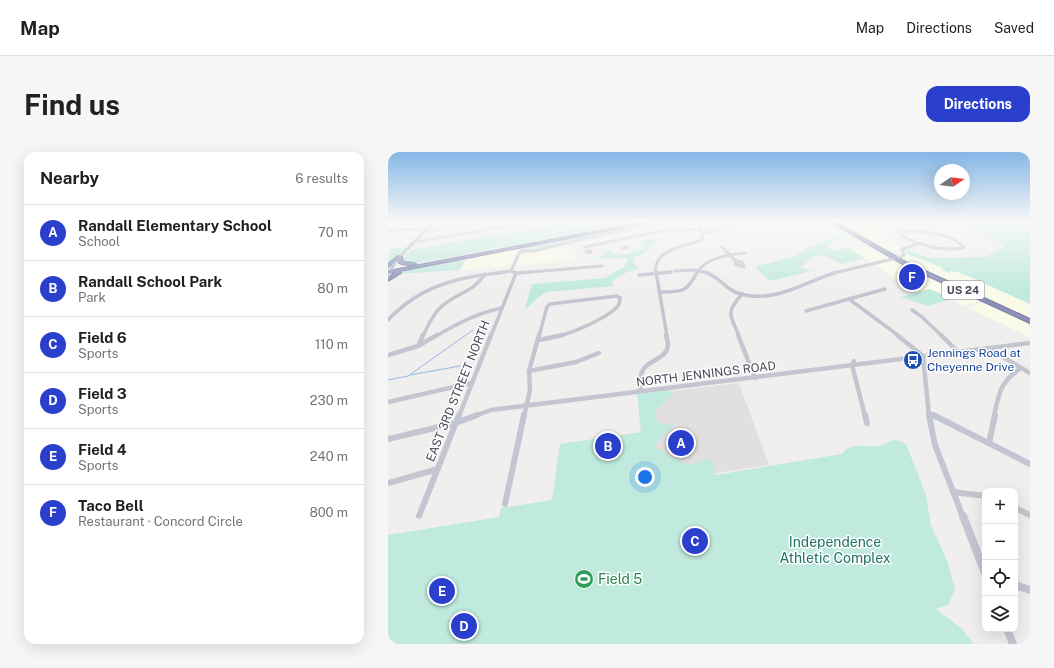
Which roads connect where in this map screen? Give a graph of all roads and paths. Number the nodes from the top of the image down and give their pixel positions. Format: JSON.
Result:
{"nodes":[{"id":1,"x":411,"y":245,"type":"edge"},
{"id":2,"x":521,"y":245,"type":"edge"},
{"id":3,"x":542,"y":245,"type":"edge"},
{"id":4,"x":557,"y":245,"type":"edge"},
{"id":5,"x":595,"y":245,"type":"edge"},
{"id":6,"x":683,"y":245,"type":"edge"},
{"id":7,"x":873,"y":245,"type":"edge"},
{"id":8,"x":915,"y":245,"type":"edge"},
{"id":9,"x":932,"y":245,"type":"edge"},
{"id":10,"x":962,"y":245,"type":"edge"},
{"id":11,"x":585,"y":247,"type":"joint"},
{"id":12,"x":722,"y":247,"type":"dead end"},
{"id":13,"x":523,"y":249,"type":"junction"},
{"id":14,"x":588,"y":251,"type":"dead end"},
{"id":15,"x":745,"y":253,"type":"dead end"},
{"id":16,"x":730,"y":254,"type":"junction"},
{"id":17,"x":400,"y":257,"type":"junction"},
{"id":18,"x":896,"y":258,"type":"junction"},
{"id":19,"x":438,"y":261,"type":"junction"},
{"id":20,"x":736,"y":261,"type":"dead end"},
{"id":21,"x":602,"y":266,"type":"dead end"},
{"id":22,"x":413,"y":268,"type":"junction"},
{"id":23,"x":389,"y":271,"type":"edge"},
{"id":24,"x":698,"y":271,"type":"junction"},
{"id":25,"x":514,"y":272,"type":"junction"},
{"id":26,"x":656,"y":273,"type":"junction"},
{"id":27,"x":485,"y":274,"type":"junction"},
{"id":28,"x":639,"y":275,"type":"dead end"},
{"id":29,"x":388,"y":280,"type":"edge"},
{"id":30,"x":885,"y":289,"type":"dead end"},
{"id":31,"x":659,"y":292,"type":"junction"},
{"id":32,"x":742,"y":294,"type":"junction"},
{"id":33,"x":849,"y":299,"type":"junction"},
{"id":34,"x":502,"y":308,"type":"junction"},
{"id":35,"x":912,"y":310,"type":"dead end"},
{"id":36,"x":806,"y":311,"type":"dead end"},
{"id":37,"x":388,"y":320,"type":"edge"},
{"id":38,"x":1030,"y":321,"type":"edge"},
{"id":39,"x":539,"y":340,"type":"junction"},
{"id":40,"x":1030,"y":343,"type":"edge"},
{"id":41,"x":419,"y":344,"type":"junction"},
{"id":42,"x":988,"y":348,"type":"junction"},
{"id":43,"x":958,"y":352,"type":"junction"},
{"id":44,"x":600,"y":353,"type":"dead end"},
{"id":45,"x":388,"y":355,"type":"edge"},
{"id":46,"x":923,"y":356,"type":"junction"},
{"id":47,"x":853,"y":363,"type":"junction"},
{"id":48,"x":1021,"y":368,"type":"junction"},
{"id":49,"x":528,"y":371,"type":"junction"},
{"id":50,"x":1030,"y":373,"type":"edge"},
{"id":51,"x":755,"y":378,"type":"junction"},
{"id":52,"x":471,"y":383,"type":"junction"},
{"id":53,"x":641,"y":391,"type":"junction"},
{"id":54,"x":388,"y":402,"type":"edge"},
{"id":55,"x":527,"y":405,"type":"junction"},
{"id":56,"x":928,"y":413,"type":"junction"},
{"id":57,"x":867,"y":422,"type":"dead end"},
{"id":58,"x":456,"y":423,"type":"junction"},
{"id":59,"x":388,"y":439,"type":"edge"},
{"id":60,"x":989,"y":443,"type":"junction"},
{"id":61,"x":1030,"y":464,"type":"edge"},
{"id":62,"x":438,"y":469,"type":"junction"},
{"id":63,"x":388,"y":483,"type":"edge"},
{"id":64,"x":953,"y":492,"type":"junction"},
{"id":65,"x":982,"y":496,"type":"edge"},
{"id":66,"x":505,"y":504,"type":"dead end"},
{"id":67,"x":1018,"y":509,"type":"edge"},
{"id":68,"x":1030,"y":515,"type":"edge"},
{"id":69,"x":419,"y":516,"type":"dead end"},
{"id":70,"x":982,"y":565,"type":"edge"},
{"id":71,"x":1018,"y":586,"type":"edge"},
{"id":72,"x":1030,"y":590,"type":"edge"},
{"id":73,"x":1008,"y":632,"type":"edge"},
{"id":74,"x":1013,"y":644,"type":"edge"}],
"edges":[{"from":1,"to":17,"type":"main road"},
{"from":2,"to":19,"type":"highway"},
{"from":3,"to":13,"type":"highway"},
{"from":4,"to":13,"type":"street"},
{"from":5,"to":11,"type":"street"},
{"from":6,"to":26,"type":"street"},
{"from":7,"to":18,"type":"highway","number":"US 24"},
{"from":8,"to":18,"type":"street"},
{"from":9,"to":10,"type":"street"},
{"from":11,"to":14,"type":"street"},
{"from":12,"to":16,"type":"street"},
{"from":13,"to":22,"type":"highway"},
{"from":13,"to":25,"type":"street","name":"EAST 3RD STREET NORTH"},
{"from":15,"to":16,"type":"street"},
{"from":16,"to":20,"type":"street"},
{"from":16,"to":24,"type":"street"},
{"from":17,"to":19,"type":"highway"},
{"from":17,"to":23,"type":"highway"},
{"from":18,"to":32,"type":"street"},
{"from":18,"to":38,"type":"highway","number":"US 24"},
{"from":19,"to":23,"type":"highway"},
{"from":21,"to":25,"type":"street"},
{"from":22,"to":23,"type":"highway"},
{"from":22,"to":29,"type":"highway"},
{"from":24,"to":26,"type":"street"},
{"from":24,"to":31,"type":"street"},
{"from":24,"to":32,"type":"street"},
{"from":25,"to":27,"type":"street"},
{"from":25,"to":34,"type":"street","name":"EAST 3RD STREET NORTH"},
{"from":26,"to":28,"type":"street"},
{"from":26,"to":31,"type":"street"},
{"from":27,"to":37,"type":"street"},
{"from":27,"to":41,"type":"street"},
{"from":30,"to":33,"type":"street"},
{"from":31,"to":53,"type":"street"},
{"from":32,"to":51,"type":"street"},
{"from":33,"to":36,"type":"street"},
{"from":33,"to":46,"type":"street"},
{"from":34,"to":41,"type":"street"},
{"from":34,"to":52,"type":"street","name":"EAST 3RD STREET NORTH"},
{"from":35,"to":43,"type":"street"},
{"from":39,"to":39,"type":"street"},
{"from":39,"to":49,"type":"street"},
{"from":40,"to":42,"type":"street","name":"NORTH JENNINGS ROAD"},
{"from":41,"to":45,"type":"street"},
{"from":42,"to":43,"type":"street","name":"NORTH JENNINGS ROAD"},
{"from":42,"to":48,"type":"street"},
{"from":43,"to":46,"type":"street","name":"NORTH JENNINGS ROAD"},
{"from":44,"to":49,"type":"street"},
{"from":46,"to":47,"type":"street","name":"NORTH JENNINGS ROAD"},
{"from":46,"to":56,"type":"street"},
{"from":47,"to":51,"type":"street","name":"NORTH JENNINGS ROAD"},
{"from":47,"to":57,"type":"street"},
{"from":48,"to":50,"type":"street"},
{"from":48,"to":60,"type":"street"},
{"from":49,"to":55,"type":"street"},
{"from":51,"to":53,"type":"street","name":"NORTH JENNINGS ROAD"},
{"from":52,"to":54,"type":"street"},
{"from":52,"to":58,"type":"street","name":"EAST 3RD STREET NORTH"},
{"from":53,"to":55,"type":"street","name":"NORTH JENNINGS ROAD"},
{"from":55,"to":58,"type":"street","name":"NORTH JENNINGS ROAD"},
{"from":55,"to":66,"type":"street"},
{"from":56,"to":60,"type":"street"},
{"from":56,"to":64,"type":"street"},
{"from":58,"to":59,"type":"street","name":"NORTH JENNINGS ROAD"},
{"from":58,"to":62,"type":"street","name":"EAST 3RD STREET NORTH"},
{"from":60,"to":61,"type":"street"},
{"from":62,"to":63,"type":"street"},
{"from":62,"to":69,"type":"street","name":"EAST 3RD STREET NORTH"},
{"from":64,"to":65,"type":"street"},
{"from":64,"to":70,"type":"street"},
{"from":67,"to":68,"type":"street"},
{"from":71,"to":72,"type":"street"},
{"from":73,"to":74,"type":"street"}]}
